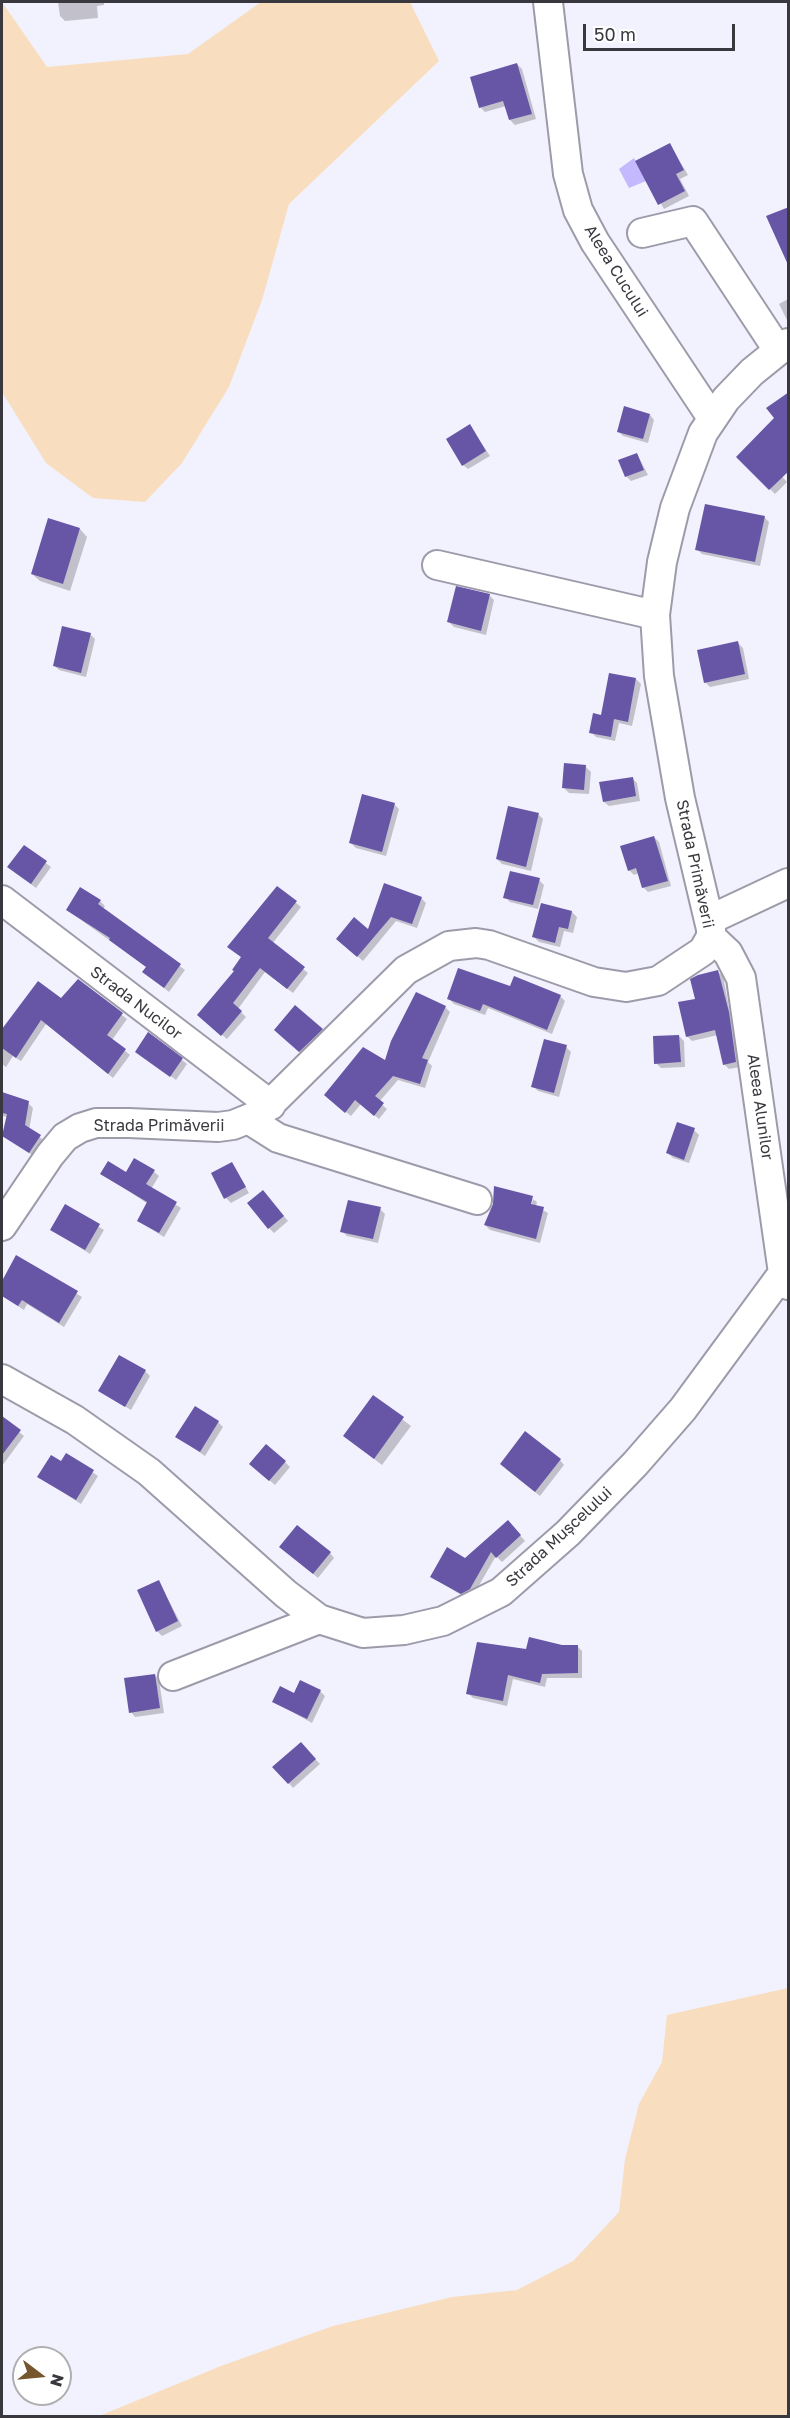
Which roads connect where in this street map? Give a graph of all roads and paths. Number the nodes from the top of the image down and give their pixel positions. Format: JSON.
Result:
{"nodes":[{"id":1,"x":548,"y":2,"type":"edge"},
{"id":2,"x":642,"y":233,"type":"dead end"},
{"id":3,"x":783,"y":346,"type":"edge"},
{"id":4,"x":712,"y":418,"type":"junction"},
{"id":5,"x":437,"y":565,"type":"dead end"},
{"id":6,"x":656,"y":615,"type":"junction"},
{"id":7,"x":789,"y":883,"type":"edge"},
{"id":8,"x":2,"y":900,"type":"edge"},
{"id":9,"x":710,"y":928,"type":"junction"},
{"id":10,"x":259,"y":1112,"type":"junction"},
{"id":11,"x":477,"y":1200,"type":"dead end"},
{"id":12,"x":2,"y":1226,"type":"edge"},
{"id":13,"x":786,"y":1279,"type":"edge"},
{"id":14,"x":2,"y":1379,"type":"edge"},
{"id":15,"x":319,"y":1619,"type":"junction"},
{"id":16,"x":173,"y":1676,"type":"dead end"}],
"edges":[{"from":1,"to":4,"type":"street","name":"Aleea Cucului"},
{"from":2,"to":3,"type":"street"},
{"from":3,"to":4,"type":"street","name":"Strada Primăverii"},
{"from":4,"to":6,"type":"street","name":"Strada Primăverii"},
{"from":5,"to":6,"type":"street"},
{"from":6,"to":9,"type":"street","name":"Strada Primăverii"},
{"from":7,"to":9,"type":"street"},
{"from":8,"to":10,"type":"street","name":"Strada Nucilor"},
{"from":9,"to":10,"type":"street","name":"Strada Primăverii"},
{"from":9,"to":13,"type":"street","name":"Aleea Alunilor"},
{"from":10,"to":11,"type":"street","name":"Strada Nucilor"},
{"from":10,"to":12,"type":"street","name":"Strada Primăverii"},
{"from":13,"to":15,"type":"street","name":"Strada Mușcelului"},
{"from":14,"to":15,"type":"street","name":"Strada Mușcelului"},
{"from":15,"to":16,"type":"street"}]}
